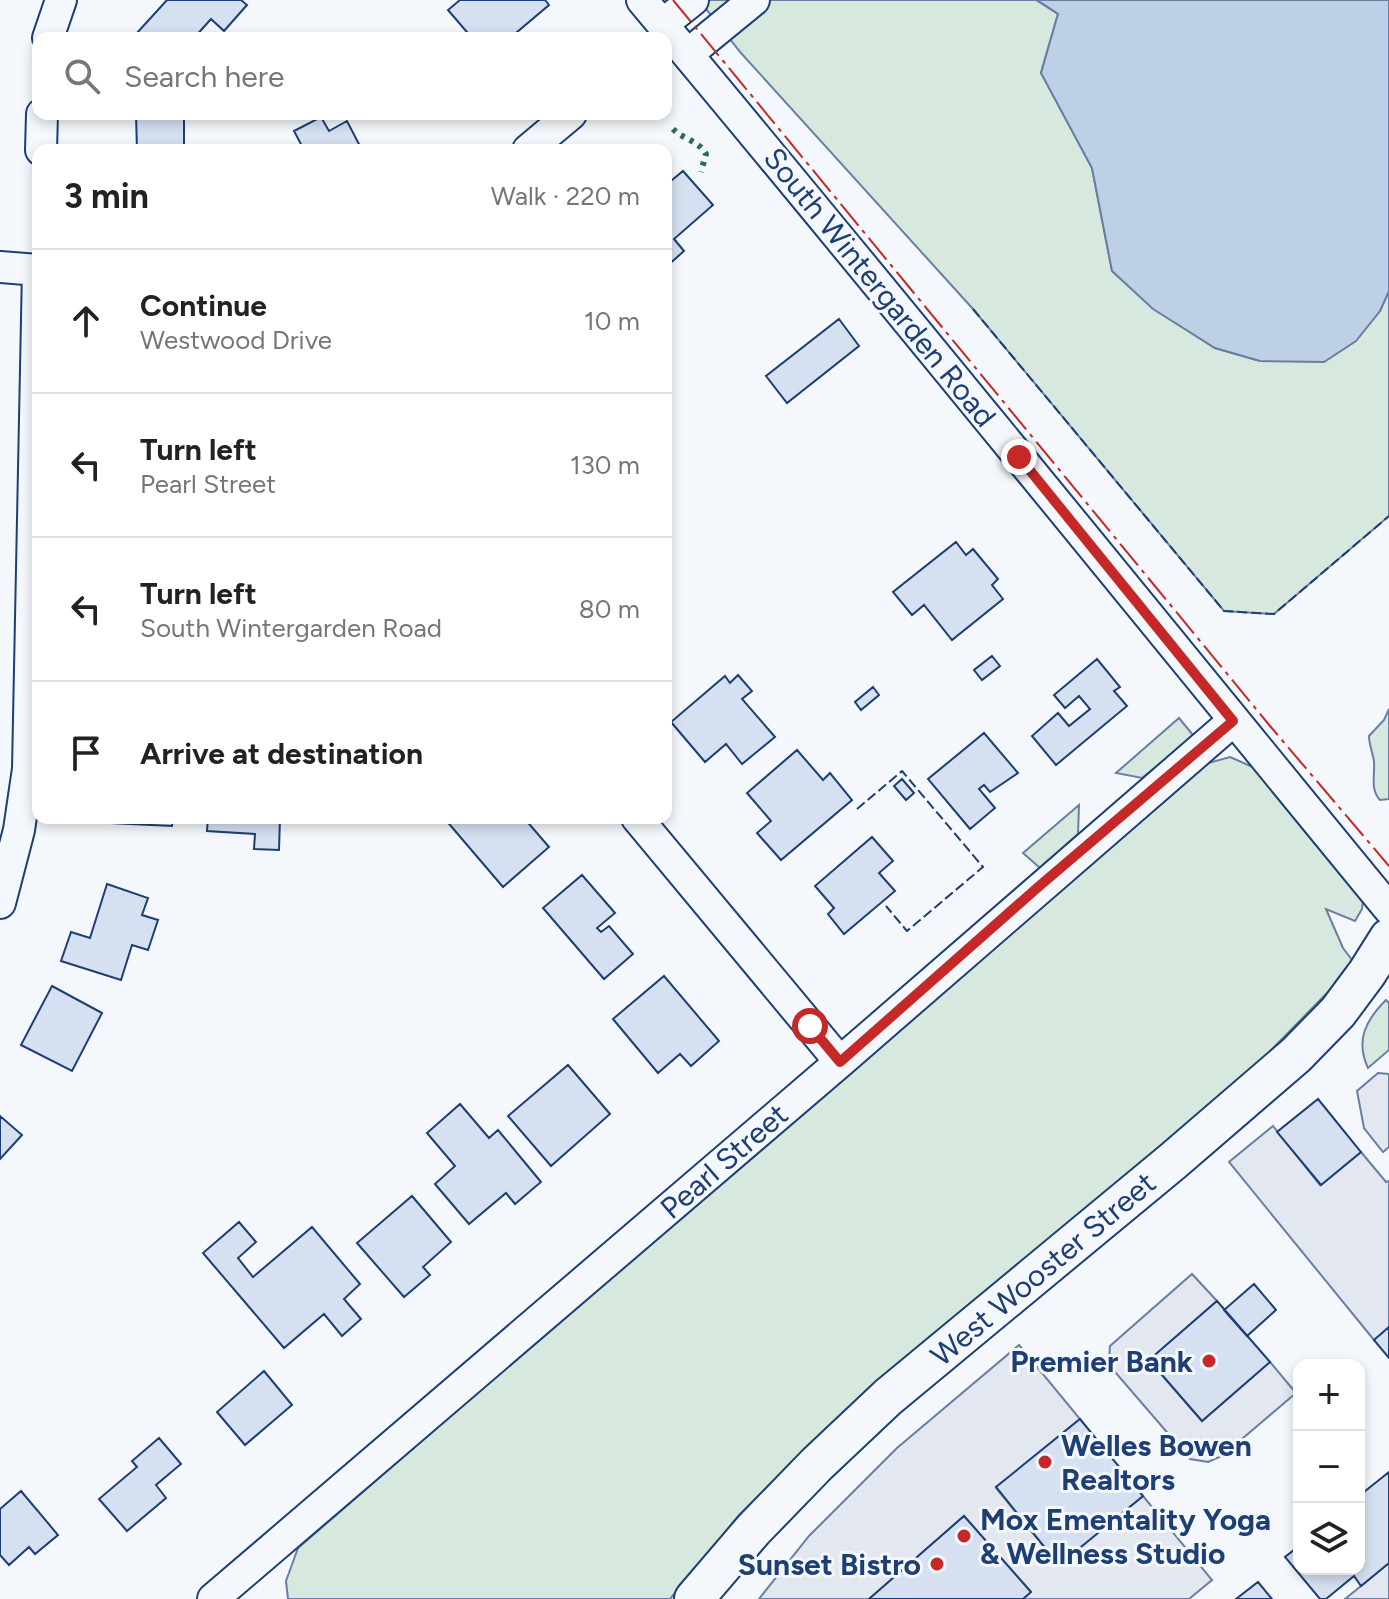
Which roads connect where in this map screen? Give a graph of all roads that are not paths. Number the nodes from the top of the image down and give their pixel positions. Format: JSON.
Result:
{"nodes":[{"id":1,"x":61,"y":0,"type":"edge"},
{"id":2,"x":642,"y":0,"type":"edge"},
{"id":3,"x":693,"y":0,"type":"edge"},
{"id":4,"x":754,"y":0,"type":"edge"},
{"id":5,"x":50,"y":32,"type":"edge"},
{"id":6,"x":666,"y":32,"type":"edge"},
{"id":7,"x":672,"y":34,"type":"edge"},
{"id":8,"x":672,"y":36,"type":"edge"},
{"id":9,"x":672,"y":39,"type":"edge"},
{"id":10,"x":42,"y":120,"type":"edge"},
{"id":11,"x":564,"y":120,"type":"edge"},
{"id":12,"x":41,"y":144,"type":"edge"},
{"id":13,"x":535,"y":144,"type":"edge"},
{"id":14,"x":0,"y":267,"type":"edge"},
{"id":15,"x":32,"y":270,"type":"edge"},
{"id":16,"x":32,"y":711,"type":"edge"},
{"id":17,"x":1233,"y":721,"type":"junction"},
{"id":18,"x":642,"y":824,"type":"edge"},
{"id":19,"x":0,"y":903,"type":"edge"},
{"id":20,"x":1389,"y":909,"type":"edge"},
{"id":21,"x":1389,"y":938,"type":"edge"},
{"id":22,"x":840,"y":1062,"type":"junction"},
{"id":23,"x":213,"y":1599,"type":"edge"},
{"id":24,"x":694,"y":1599,"type":"edge"}],
"edges":[{"from":1,"to":5,"type":"street"},
{"from":2,"to":6,"type":"street","name":"South Wintergarden Road"},
{"from":3,"to":7,"type":"street"},
{"from":4,"to":8,"type":"street"},
{"from":9,"to":17,"type":"street","name":"South Wintergarden Road"},
{"from":10,"to":12,"type":"street"},
{"from":11,"to":13,"type":"street"},
{"from":14,"to":15,"type":"street"},
{"from":16,"to":19,"type":"street"},
{"from":17,"to":20,"type":"street","name":"South Wintergarden Road"},
{"from":17,"to":22,"type":"street","name":"Pearl Street"},
{"from":18,"to":22,"type":"street"},
{"from":21,"to":24,"type":"main road","name":"West Wooster Street"},
{"from":22,"to":23,"type":"street","name":"Pearl Street"}]}
